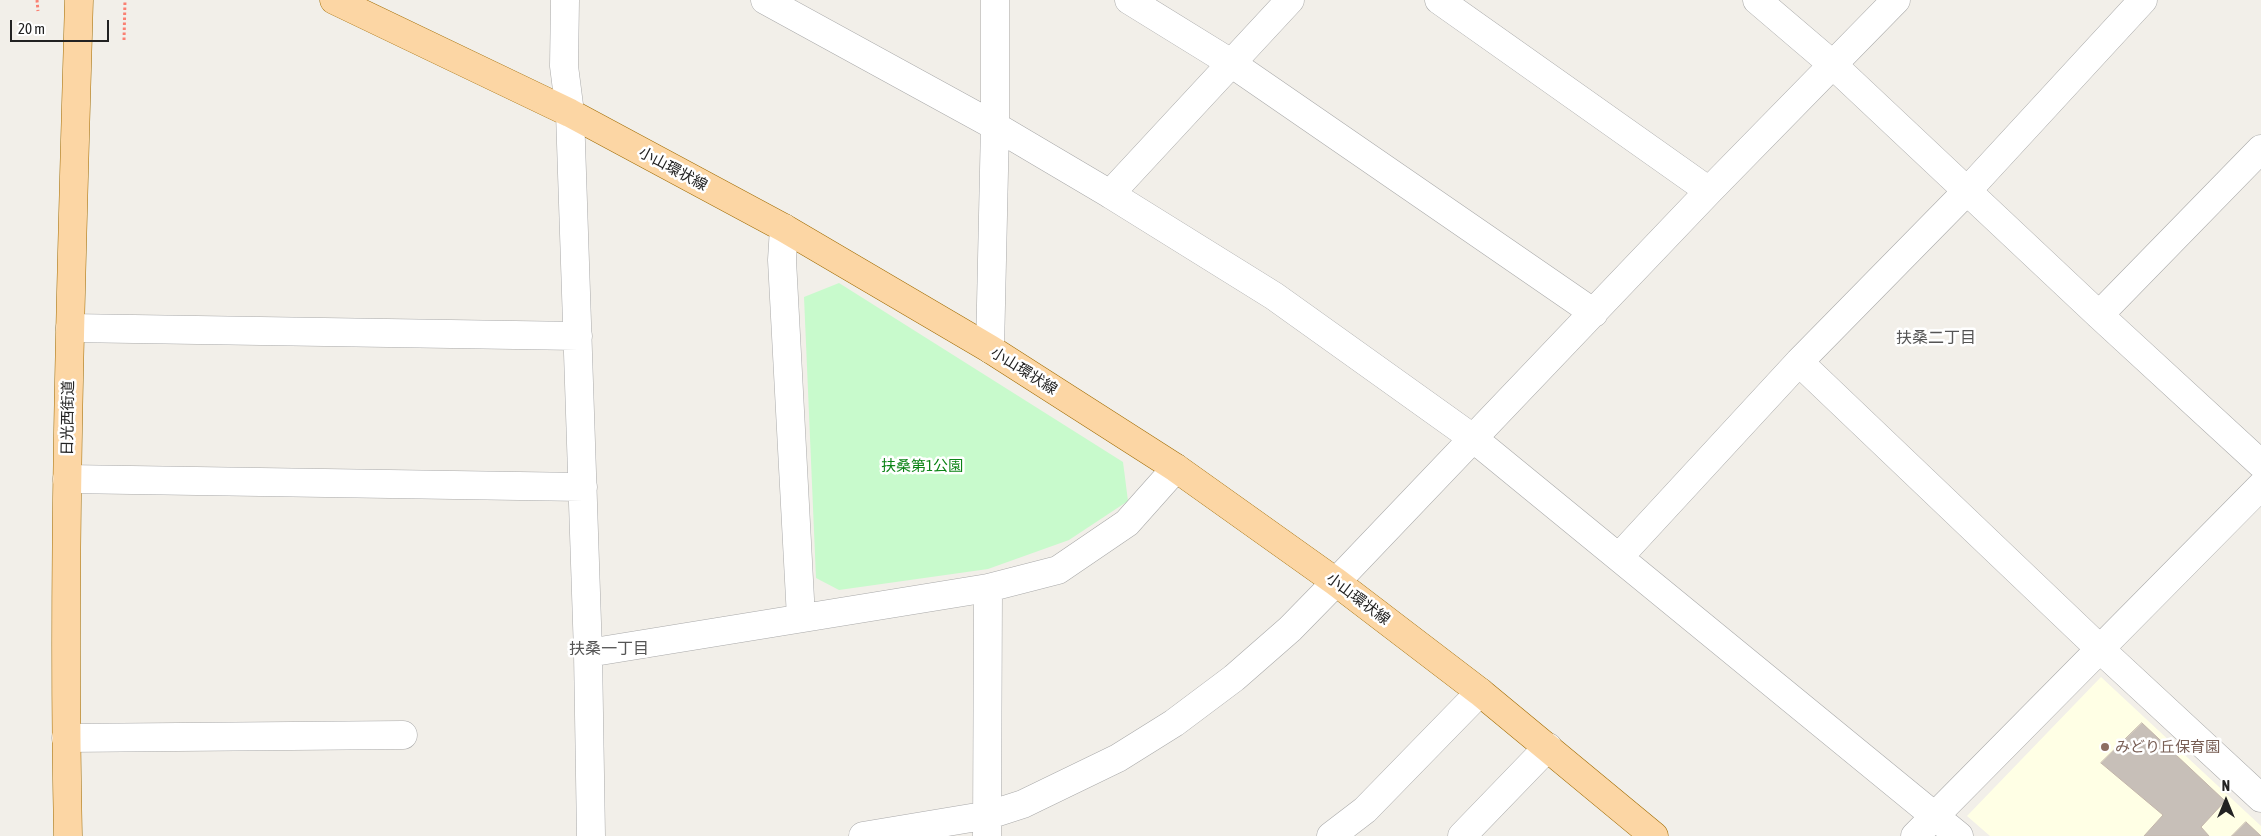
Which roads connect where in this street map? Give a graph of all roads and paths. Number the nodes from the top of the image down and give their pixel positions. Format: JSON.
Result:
{"nodes":[{"id":1,"x":37,"y":0,"type":"edge"},
{"id":2,"x":79,"y":0,"type":"edge"},
{"id":3,"x":126,"y":0,"type":"edge"},
{"id":4,"x":334,"y":0,"type":"edge"},
{"id":5,"x":565,"y":0,"type":"edge"},
{"id":6,"x":765,"y":0,"type":"edge"},
{"id":7,"x":995,"y":0,"type":"edge"},
{"id":8,"x":1129,"y":0,"type":"edge"},
{"id":9,"x":1290,"y":0,"type":"edge"},
{"id":10,"x":1439,"y":0,"type":"edge"},
{"id":11,"x":1757,"y":0,"type":"edge"},
{"id":12,"x":1896,"y":0,"type":"edge"},
{"id":13,"x":2143,"y":0,"type":"edge"},
{"id":14,"x":38,"y":11,"type":"dead end"},
{"id":15,"x":124,"y":40,"type":"dead end"},
{"id":16,"x":1231,"y":63,"type":"junction"},
{"id":17,"x":1832,"y":64,"type":"junction"},
{"id":18,"x":570,"y":113,"type":"junction"},
{"id":19,"x":995,"y":126,"type":"junction"},
{"id":20,"x":2261,"y":149,"type":"edge"},
{"id":21,"x":1967,"y":191,"type":"junction"},
{"id":22,"x":1709,"y":192,"type":"junction"},
{"id":23,"x":1110,"y":194,"type":"junction"},
{"id":24,"x":784,"y":228,"type":"junction"},
{"id":25,"x":1594,"y":313,"type":"junction"},
{"id":26,"x":2099,"y":315,"type":"junction"},
{"id":27,"x":70,"y":328,"type":"junction"},
{"id":28,"x":578,"y":336,"type":"junction"},
{"id":29,"x":990,"y":349,"type":"junction"},
{"id":30,"x":1799,"y":362,"type":"junction"},
{"id":31,"x":1474,"y":439,"type":"junction"},
{"id":32,"x":2261,"y":464,"type":"edge"},
{"id":33,"x":1176,"y":468,"type":"junction"},
{"id":34,"x":67,"y":479,"type":"junction"},
{"id":35,"x":2261,"y":486,"type":"edge"},
{"id":36,"x":583,"y":487,"type":"junction"},
{"id":37,"x":1619,"y":557,"type":"junction"},
{"id":38,"x":1336,"y":582,"type":"junction"},
{"id":39,"x":988,"y":588,"type":"junction"},
{"id":40,"x":801,"y":618,"type":"junction"},
{"id":41,"x":2100,"y":650,"type":"junction"},
{"id":42,"x":588,"y":653,"type":"junction"},
{"id":43,"x":1480,"y":692,"type":"junction"},
{"id":44,"x":403,"y":735,"type":"dead end"},
{"id":45,"x":66,"y":738,"type":"junction"},
{"id":46,"x":1548,"y":747,"type":"junction"},
{"id":47,"x":2257,"y":786,"type":"edge"},
{"id":48,"x":1935,"y":816,"type":"junction"},
{"id":49,"x":988,"y":826,"type":"edge"},
{"id":50,"x":68,"y":836,"type":"edge"},
{"id":51,"x":591,"y":836,"type":"edge"},
{"id":52,"x":863,"y":836,"type":"edge"},
{"id":53,"x":1331,"y":836,"type":"edge"},
{"id":54,"x":1462,"y":836,"type":"edge"},
{"id":55,"x":1654,"y":836,"type":"edge"},
{"id":56,"x":1914,"y":836,"type":"edge"},
{"id":57,"x":1959,"y":836,"type":"edge"}],
"edges":[{"from":1,"to":14,"type":"path"},
{"from":2,"to":27,"type":"main road","name":"日光西街道"},
{"from":3,"to":15,"type":"path"},
{"from":4,"to":18,"type":"main road","name":"小山環状線"},
{"from":5,"to":18,"type":"street"},
{"from":6,"to":19,"type":"street"},
{"from":7,"to":19,"type":"street"},
{"from":8,"to":16,"type":"street"},
{"from":9,"to":16,"type":"street"},
{"from":10,"to":22,"type":"street"},
{"from":11,"to":17,"type":"street"},
{"from":12,"to":17,"type":"street"},
{"from":13,"to":21,"type":"street"},
{"from":16,"to":23,"type":"street"},
{"from":16,"to":25,"type":"street"},
{"from":17,"to":21,"type":"street"},
{"from":17,"to":22,"type":"street"},
{"from":18,"to":24,"type":"main road","name":"小山環状線"},
{"from":18,"to":28,"type":"street"},
{"from":19,"to":23,"type":"street"},
{"from":19,"to":29,"type":"street"},
{"from":20,"to":26,"type":"street"},
{"from":21,"to":26,"type":"street"},
{"from":21,"to":30,"type":"street"},
{"from":22,"to":25,"type":"street"},
{"from":23,"to":31,"type":"street"},
{"from":24,"to":29,"type":"main road","name":"小山環状線"},
{"from":24,"to":40,"type":"street"},
{"from":25,"to":31,"type":"street"},
{"from":26,"to":32,"type":"street"},
{"from":27,"to":28,"type":"street"},
{"from":27,"to":34,"type":"main road","name":"日光西街道"},
{"from":28,"to":36,"type":"street"},
{"from":29,"to":33,"type":"main road","name":"小山環状線"},
{"from":30,"to":37,"type":"street"},
{"from":30,"to":41,"type":"street"},
{"from":31,"to":37,"type":"street"},
{"from":31,"to":38,"type":"street"},
{"from":33,"to":38,"type":"main road","name":"小山環状線"},
{"from":33,"to":39,"type":"street"},
{"from":34,"to":36,"type":"street"},
{"from":34,"to":45,"type":"main road","name":"日光西街道"},
{"from":35,"to":41,"type":"street"},
{"from":36,"to":42,"type":"street"},
{"from":37,"to":48,"type":"street"},
{"from":38,"to":43,"type":"main road","name":"小山環状線"},
{"from":38,"to":49,"type":"street"},
{"from":39,"to":40,"type":"street"},
{"from":39,"to":49,"type":"street"},
{"from":40,"to":42,"type":"street"},
{"from":41,"to":47,"type":"street"},
{"from":41,"to":48,"type":"street"},
{"from":42,"to":51,"type":"street"},
{"from":43,"to":46,"type":"main road","name":"小山環状線"},
{"from":43,"to":53,"type":"street"},
{"from":44,"to":45,"type":"street"},
{"from":45,"to":50,"type":"main road","name":"日光西街道"},
{"from":46,"to":54,"type":"street"},
{"from":46,"to":55,"type":"main road","name":"小山環状線"},
{"from":48,"to":56,"type":"street"},
{"from":48,"to":57,"type":"street"},
{"from":49,"to":52,"type":"street"}]}
